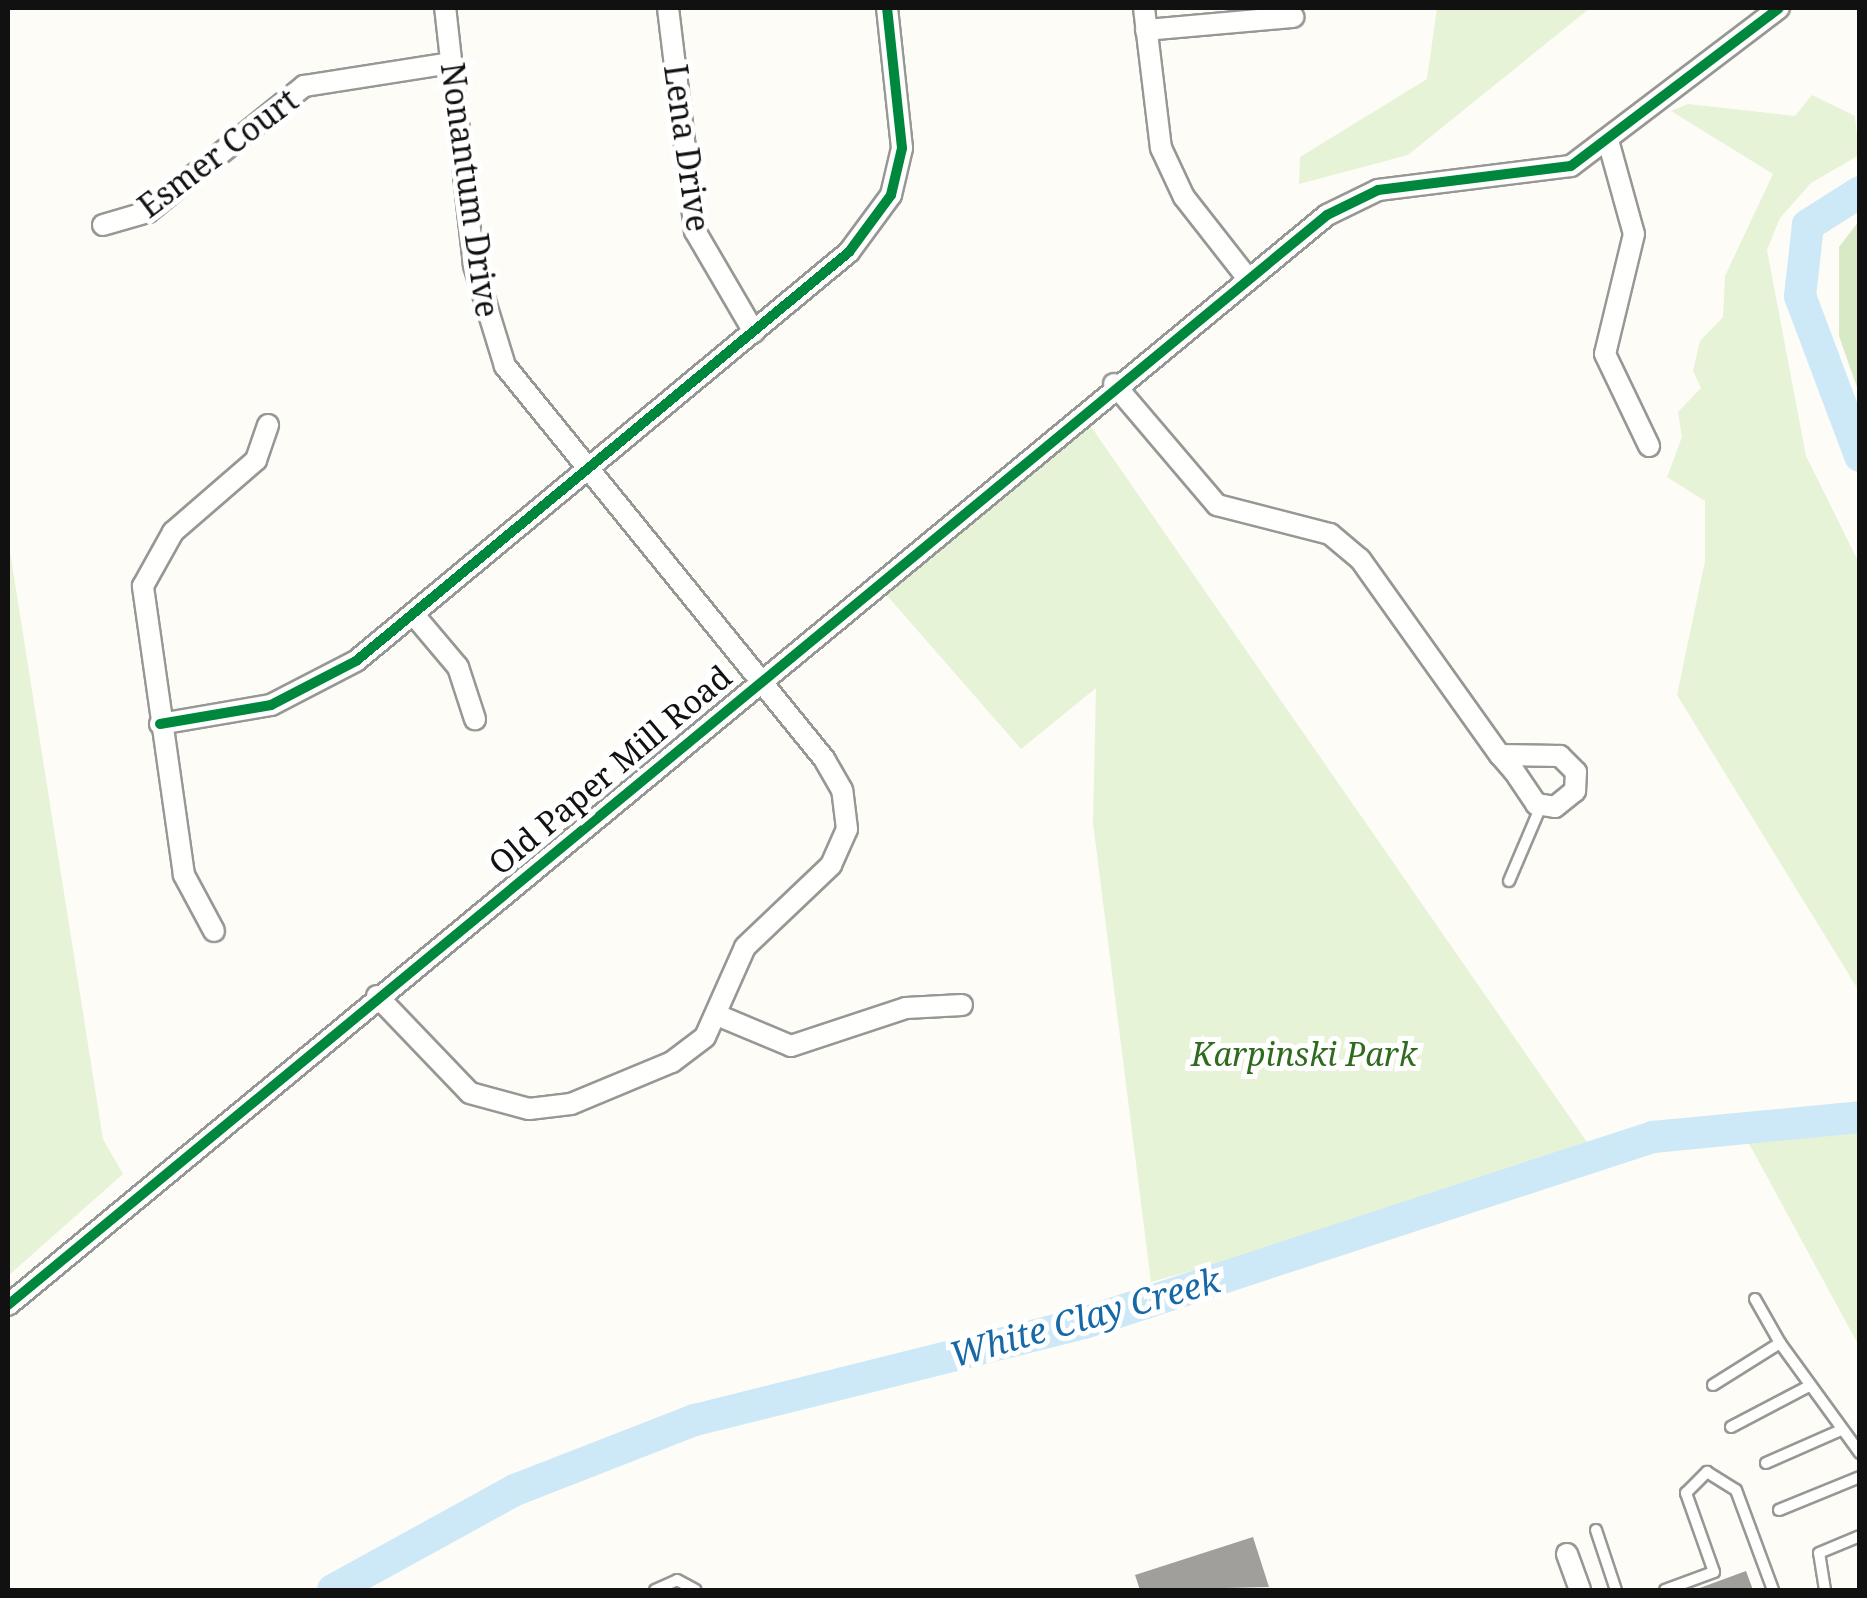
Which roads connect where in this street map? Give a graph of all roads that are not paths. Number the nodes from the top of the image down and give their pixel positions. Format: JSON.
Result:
{"nodes":[{"id":1,"x":445,"y":8,"type":"edge"},
{"id":2,"x":668,"y":8,"type":"edge"},
{"id":3,"x":887,"y":8,"type":"edge"},
{"id":4,"x":1144,"y":8,"type":"edge"},
{"id":5,"x":1779,"y":8,"type":"edge"},
{"id":6,"x":1293,"y":17,"type":"dead end"},
{"id":7,"x":1146,"y":30,"type":"junction"},
{"id":8,"x":452,"y":63,"type":"junction"},
{"id":9,"x":1609,"y":144,"type":"junction"},
{"id":10,"x":102,"y":225,"type":"dead end"},
{"id":11,"x":1246,"y":276,"type":"junction"},
{"id":12,"x":754,"y":332,"type":"junction"},
{"id":13,"x":1114,"y":384,"type":"junction"},
{"id":14,"x":268,"y":425,"type":"dead end"},
{"id":15,"x":1649,"y":446,"type":"dead end"},
{"id":16,"x":584,"y":472,"type":"junction"},
{"id":17,"x":414,"y":616,"type":"junction"},
{"id":18,"x":758,"y":680,"type":"junction"},
{"id":19,"x":475,"y":719,"type":"dead end"},
{"id":20,"x":160,"y":724,"type":"junction"},
{"id":21,"x":1500,"y":755,"type":"junction"},
{"id":22,"x":1541,"y":806,"type":"junction"},
{"id":23,"x":1509,"y":881,"type":"dead end"},
{"id":24,"x":214,"y":930,"type":"dead end"},
{"id":25,"x":377,"y":996,"type":"junction"},
{"id":26,"x":962,"y":1006,"type":"dead end"},
{"id":27,"x":718,"y":1015,"type":"junction"},
{"id":28,"x":1755,"y":1299,"type":"dead end"},
{"id":29,"x":8,"y":1304,"type":"edge"},
{"id":30,"x":1780,"y":1344,"type":"junction"},
{"id":31,"x":1713,"y":1385,"type":"dead end"},
{"id":32,"x":1809,"y":1386,"type":"junction"},
{"id":33,"x":1731,"y":1426,"type":"dead end"},
{"id":34,"x":1841,"y":1430,"type":"junction"},
{"id":35,"x":1860,"y":1453,"type":"edge"},
{"id":36,"x":1766,"y":1463,"type":"dead end"},
{"id":37,"x":1860,"y":1477,"type":"edge"},
{"id":38,"x":1779,"y":1510,"type":"dead end"},
{"id":39,"x":1596,"y":1530,"type":"dead end"},
{"id":40,"x":1860,"y":1536,"type":"edge"},
{"id":41,"x":1567,"y":1554,"type":"dead end"},
{"id":42,"x":655,"y":1590,"type":"edge"},
{"id":43,"x":696,"y":1590,"type":"edge"},
{"id":44,"x":1580,"y":1590,"type":"edge"},
{"id":45,"x":1616,"y":1590,"type":"edge"},
{"id":46,"x":1665,"y":1590,"type":"edge"},
{"id":47,"x":1772,"y":1590,"type":"edge"},
{"id":48,"x":1825,"y":1590,"type":"edge"}],
"edges":[{"from":1,"to":8,"type":"street","name":"Nonantum Drive"},
{"from":2,"to":12,"type":"street","name":"Lena Drive"},
{"from":3,"to":12,"type":"street"},
{"from":4,"to":7,"type":"street"},
{"from":5,"to":9,"type":"street","name":"Old Paper Mill Road"},
{"from":6,"to":7,"type":"street"},
{"from":7,"to":11,"type":"street"},
{"from":8,"to":10,"type":"street","name":"Esmer Court"},
{"from":8,"to":16,"type":"street","name":"Nonantum Drive"},
{"from":9,"to":11,"type":"street","name":"Old Paper Mill Road"},
{"from":9,"to":15,"type":"street"},
{"from":11,"to":13,"type":"street","name":"Old Paper Mill Road"},
{"from":12,"to":16,"type":"street"},
{"from":13,"to":18,"type":"street","name":"Old Paper Mill Road"},
{"from":13,"to":21,"type":"street"},
{"from":14,"to":20,"type":"street"},
{"from":16,"to":17,"type":"street"},
{"from":16,"to":18,"type":"street","name":"Nonantum Drive"},
{"from":17,"to":19,"type":"street"},
{"from":17,"to":20,"type":"street"},
{"from":18,"to":25,"type":"street","name":"Old Paper Mill Road"},
{"from":18,"to":27,"type":"street","name":"Nonantum Drive"},
{"from":20,"to":24,"type":"street"},
{"from":21,"to":22,"type":"street"},
{"from":21,"to":22,"type":"street"},
{"from":22,"to":23,"type":"lane"},
{"from":25,"to":27,"type":"street"},
{"from":25,"to":29,"type":"street","name":"Old Paper Mill Road"},
{"from":26,"to":27,"type":"street"},
{"from":28,"to":30,"type":"lane"},
{"from":30,"to":31,"type":"lane"},
{"from":30,"to":32,"type":"lane"},
{"from":32,"to":33,"type":"lane"},
{"from":32,"to":34,"type":"lane"},
{"from":34,"to":35,"type":"lane"},
{"from":34,"to":36,"type":"lane"},
{"from":37,"to":38,"type":"lane"},
{"from":39,"to":45,"type":"lane"},
{"from":40,"to":48,"type":"lane"},
{"from":41,"to":44,"type":"street"},
{"from":42,"to":43,"type":"lane"},
{"from":46,"to":47,"type":"lane"}]}
